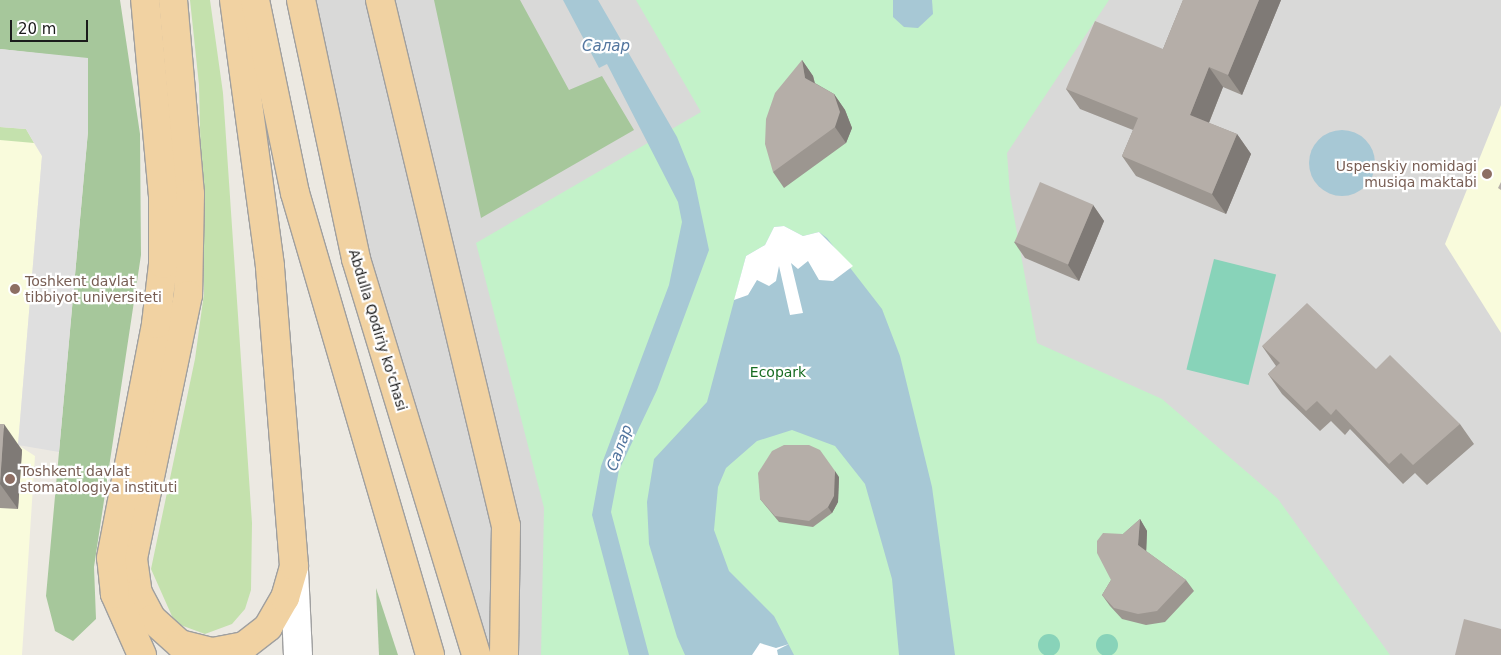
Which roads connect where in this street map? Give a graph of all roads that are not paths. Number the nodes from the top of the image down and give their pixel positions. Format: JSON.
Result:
{"nodes":[{"id":1,"x":145,"y":0,"type":"edge"},
{"id":2,"x":173,"y":0,"type":"edge"},
{"id":3,"x":234,"y":0,"type":"edge"},
{"id":4,"x":255,"y":0,"type":"edge"},
{"id":5,"x":301,"y":0,"type":"edge"},
{"id":6,"x":380,"y":0,"type":"edge"},
{"id":7,"x":294,"y":566,"type":"junction"},
{"id":8,"x":142,"y":655,"type":"edge"},
{"id":9,"x":298,"y":655,"type":"edge"},
{"id":10,"x":430,"y":655,"type":"edge"},
{"id":11,"x":476,"y":655,"type":"edge"},
{"id":12,"x":504,"y":655,"type":"edge"}],
"edges":[{"from":1,"to":8,"type":"main road"},
{"from":2,"to":7,"type":"main road"},
{"from":3,"to":7,"type":"main road"},
{"from":4,"to":10,"type":"main road"},
{"from":5,"to":11,"type":"main road","name":"Abdulla Qodiriy ko'chasi"},
{"from":6,"to":12,"type":"main road"},
{"from":7,"to":9,"type":"street"}]}
